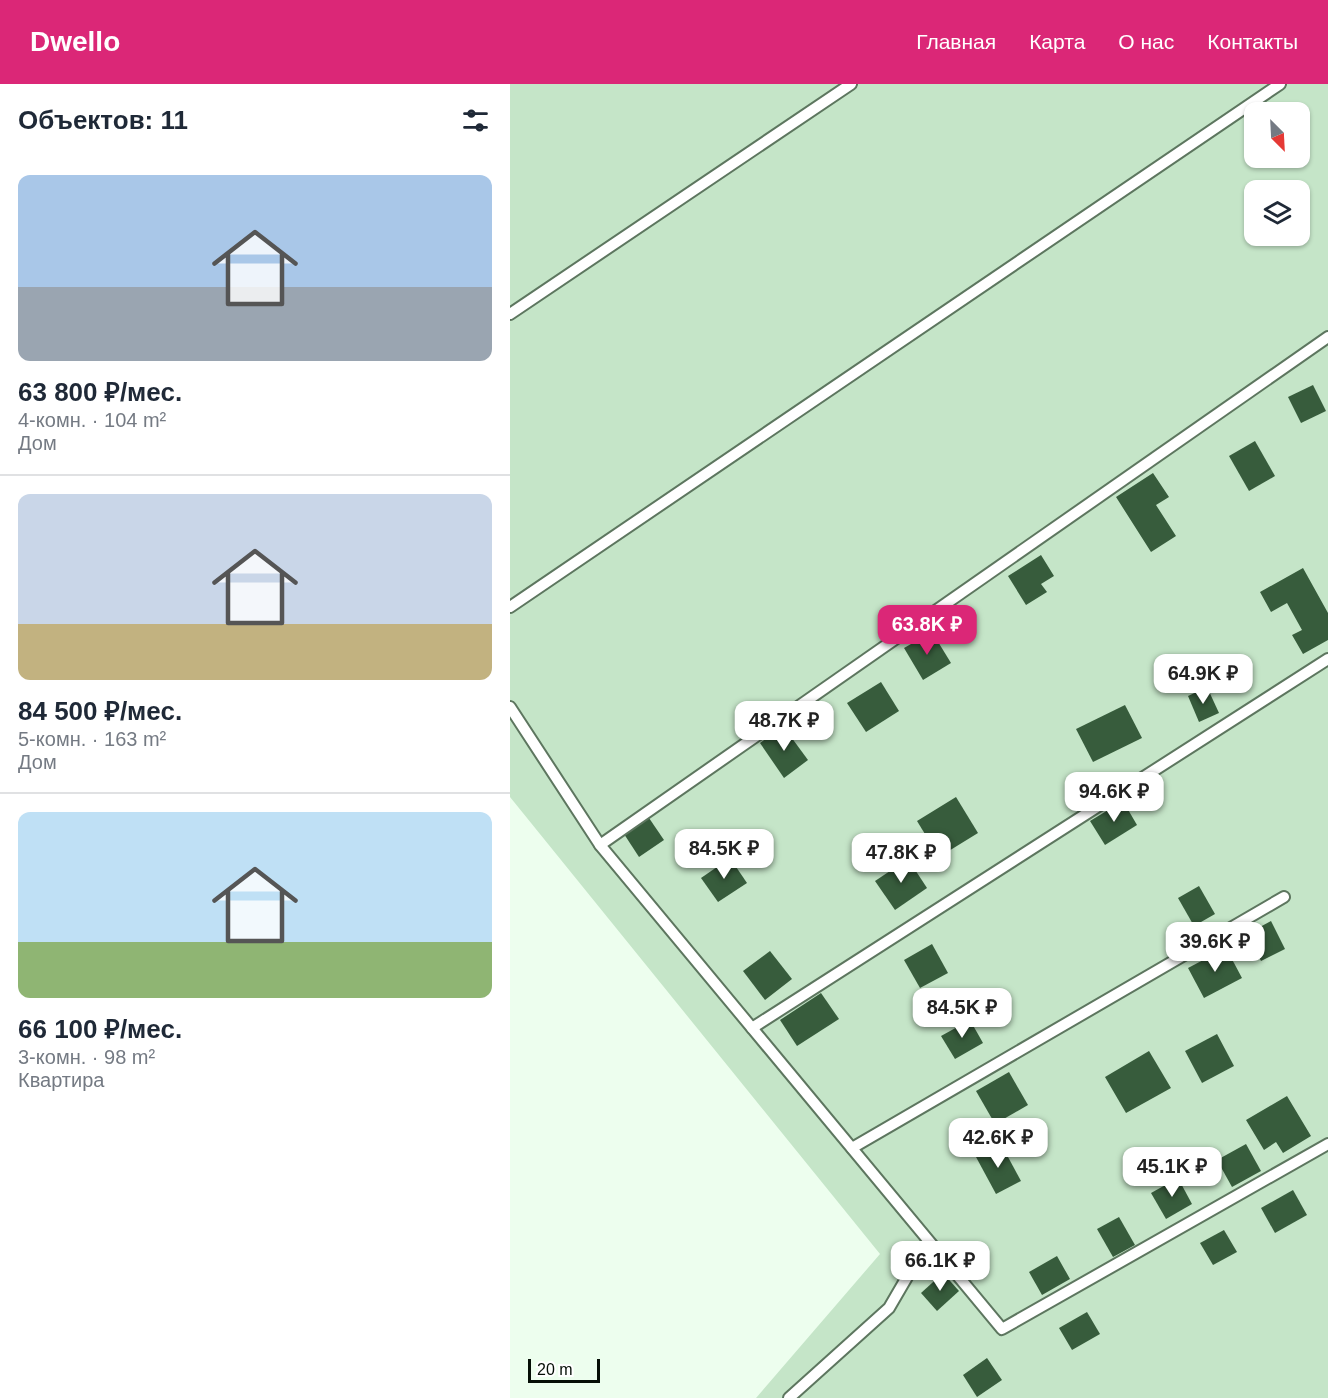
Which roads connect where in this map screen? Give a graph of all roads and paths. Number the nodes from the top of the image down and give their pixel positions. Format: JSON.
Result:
{"nodes":[{"id":1,"x":851,"y":84,"type":"edge"},
{"id":2,"x":1280,"y":84,"type":"edge"},
{"id":3,"x":510,"y":314,"type":"edge"},
{"id":4,"x":1328,"y":337,"type":"edge"},
{"id":5,"x":510,"y":607,"type":"edge"},
{"id":6,"x":1328,"y":659,"type":"edge"},
{"id":7,"x":510,"y":707,"type":"edge"},
{"id":8,"x":600,"y":844,"type":"junction"},
{"id":9,"x":1284,"y":897,"type":"dead end"},
{"id":10,"x":752,"y":1028,"type":"junction"},
{"id":11,"x":1328,"y":1144,"type":"edge"},
{"id":12,"x":852,"y":1148,"type":"junction"},
{"id":13,"x":928,"y":1241,"type":"junction"},
{"id":14,"x":789,"y":1398,"type":"edge"}],
"edges":[{"from":1,"to":3,"type":"lane"},
{"from":2,"to":5,"type":"lane"},
{"from":4,"to":8,"type":"lane"},
{"from":6,"to":10,"type":"lane"},
{"from":7,"to":8,"type":"lane"},
{"from":8,"to":10,"type":"lane"},
{"from":9,"to":12,"type":"lane"},
{"from":10,"to":12,"type":"lane"},
{"from":11,"to":13,"type":"lane"},
{"from":12,"to":13,"type":"lane"},
{"from":13,"to":14,"type":"lane"}]}
